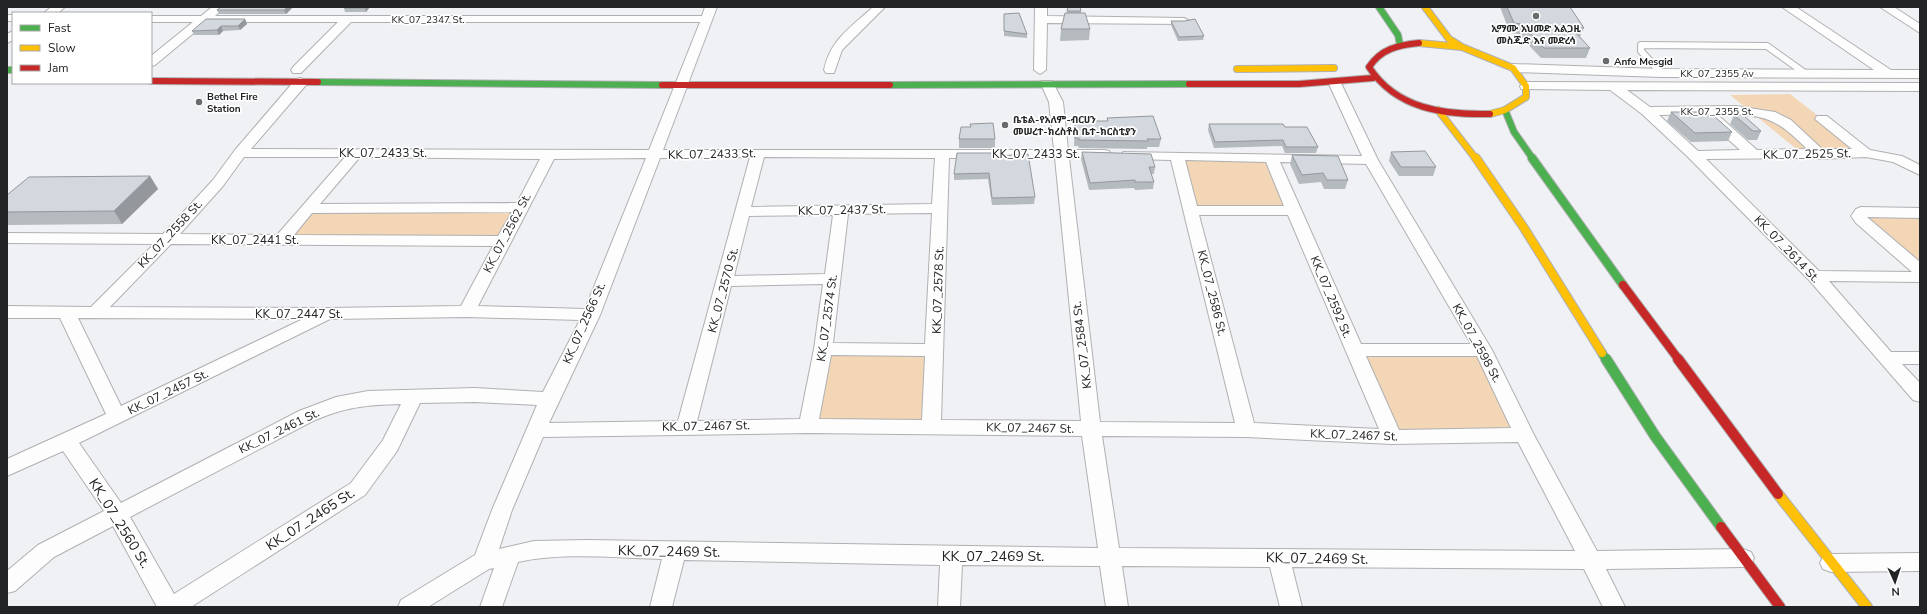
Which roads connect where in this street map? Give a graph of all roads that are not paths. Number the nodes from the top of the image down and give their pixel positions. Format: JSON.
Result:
{"nodes":[{"id":1,"x":219,"y":7,"type":"edge"},
{"id":2,"x":317,"y":7,"type":"edge"},
{"id":3,"x":616,"y":7,"type":"edge"},
{"id":4,"x":711,"y":7,"type":"edge"},
{"id":5,"x":879,"y":7,"type":"edge"},
{"id":6,"x":1041,"y":7,"type":"edge"},
{"id":7,"x":1379,"y":7,"type":"edge"},
{"id":8,"x":1425,"y":7,"type":"edge"},
{"id":9,"x":1788,"y":7,"type":"edge"},
{"id":10,"x":1886,"y":7,"type":"edge"},
{"id":11,"x":609,"y":18,"type":"junction"},
{"id":12,"x":152,"y":19,"type":"edge"},
{"id":13,"x":304,"y":19,"type":"junction"},
{"id":14,"x":348,"y":19,"type":"junction"},
{"id":15,"x":705,"y":19,"type":"junction"},
{"id":16,"x":202,"y":20,"type":"junction"},
{"id":17,"x":1042,"y":20,"type":"junction"},
{"id":18,"x":1184,"y":21,"type":"edge"},
{"id":19,"x":1920,"y":29,"type":"edge"},
{"id":20,"x":1400,"y":45,"type":"junction"},
{"id":21,"x":1462,"y":47,"type":"junction"},
{"id":22,"x":154,"y":66,"type":"edge"},
{"id":23,"x":1346,"y":68,"type":"dead end"},
{"id":24,"x":1513,"y":68,"type":"junction"},
{"id":25,"x":1225,"y":69,"type":"dead end"},
{"id":26,"x":284,"y":70,"type":"dead end"},
{"id":27,"x":313,"y":70,"type":"dead end"},
{"id":28,"x":830,"y":70,"type":"dead end"},
{"id":29,"x":1042,"y":73,"type":"junction"},
{"id":30,"x":1661,"y":73,"type":"junction"},
{"id":31,"x":268,"y":74,"type":"dead end"},
{"id":32,"x":687,"y":74,"type":"junction"},
{"id":33,"x":1806,"y":74,"type":"junction"},
{"id":34,"x":1888,"y":74,"type":"junction"},
{"id":35,"x":1920,"y":74,"type":"edge"},
{"id":36,"x":299,"y":76,"type":"junction"},
{"id":37,"x":1373,"y":78,"type":"junction"},
{"id":38,"x":152,"y":81,"type":"edge"},
{"id":39,"x":259,"y":82,"type":"junction"},
{"id":40,"x":1334,"y":82,"type":"junction"},
{"id":41,"x":1526,"y":86,"type":"junction"},
{"id":42,"x":1613,"y":86,"type":"junction"},
{"id":43,"x":1906,"y":86,"type":"junction"},
{"id":44,"x":1920,"y":86,"type":"edge"},
{"id":45,"x":1920,"y":96,"type":"edge"},
{"id":46,"x":1438,"y":110,"type":"junction"},
{"id":47,"x":1505,"y":110,"type":"junction"},
{"id":48,"x":1647,"y":111,"type":"junction"},
{"id":49,"x":1705,"y":111,"type":"junction"},
{"id":50,"x":1822,"y":119,"type":"dead end"},
{"id":51,"x":240,"y":153,"type":"junction"},
{"id":52,"x":356,"y":153,"type":"junction"},
{"id":53,"x":758,"y":153,"type":"junction"},
{"id":54,"x":1062,"y":153,"type":"junction"},
{"id":55,"x":1866,"y":153,"type":"junction"},
{"id":56,"x":942,"y":154,"type":"junction"},
{"id":57,"x":549,"y":155,"type":"junction"},
{"id":58,"x":654,"y":155,"type":"junction"},
{"id":59,"x":1694,"y":155,"type":"junction"},
{"id":60,"x":1754,"y":155,"type":"junction"},
{"id":61,"x":1820,"y":155,"type":"junction"},
{"id":62,"x":1177,"y":157,"type":"junction"},
{"id":63,"x":1271,"y":158,"type":"junction"},
{"id":64,"x":1371,"y":160,"type":"junction"},
{"id":65,"x":1919,"y":169,"type":"edge"},
{"id":66,"x":521,"y":207,"type":"junction"},
{"id":67,"x":941,"y":208,"type":"junction"},
{"id":68,"x":307,"y":209,"type":"junction"},
{"id":69,"x":841,"y":210,"type":"junction"},
{"id":70,"x":1294,"y":210,"type":"junction"},
{"id":71,"x":1191,"y":211,"type":"junction"},
{"id":72,"x":744,"y":212,"type":"junction"},
{"id":73,"x":1920,"y":213,"type":"edge"},
{"id":74,"x":7,"y":238,"type":"edge"},
{"id":75,"x":167,"y":239,"type":"junction"},
{"id":76,"x":281,"y":240,"type":"junction"},
{"id":77,"x":502,"y":242,"type":"junction"},
{"id":78,"x":1920,"y":270,"type":"edge"},
{"id":79,"x":1815,"y":276,"type":"junction"},
{"id":80,"x":1920,"y":277,"type":"edge"},
{"id":81,"x":833,"y":279,"type":"junction"},
{"id":82,"x":726,"y":281,"type":"junction"},
{"id":83,"x":467,"y":311,"type":"junction"},
{"id":84,"x":7,"y":312,"type":"edge"},
{"id":85,"x":66,"y":312,"type":"junction"},
{"id":86,"x":96,"y":312,"type":"junction"},
{"id":87,"x":328,"y":314,"type":"junction"},
{"id":88,"x":590,"y":315,"type":"junction"},
{"id":89,"x":823,"y":350,"type":"junction"},
{"id":90,"x":935,"y":350,"type":"junction"},
{"id":91,"x":1353,"y":350,"type":"junction"},
{"id":92,"x":1483,"y":350,"type":"junction"},
{"id":93,"x":1886,"y":358,"type":"junction"},
{"id":94,"x":1920,"y":358,"type":"edge"},
{"id":95,"x":1920,"y":395,"type":"edge"},
{"id":96,"x":413,"y":398,"type":"junction"},
{"id":97,"x":549,"y":399,"type":"junction"},
{"id":98,"x":117,"y":417,"type":"junction"},
{"id":99,"x":686,"y":426,"type":"junction"},
{"id":100,"x":808,"y":426,"type":"junction"},
{"id":101,"x":931,"y":427,"type":"junction"},
{"id":102,"x":1091,"y":428,"type":"junction"},
{"id":103,"x":536,"y":430,"type":"junction"},
{"id":104,"x":1246,"y":430,"type":"junction"},
{"id":105,"x":1524,"y":435,"type":"junction"},
{"id":106,"x":1392,"y":437,"type":"junction"},
{"id":107,"x":67,"y":441,"type":"junction"},
{"id":108,"x":7,"y":468,"type":"edge"},
{"id":109,"x":118,"y":515,"type":"junction"},
{"id":110,"x":675,"y":551,"type":"junction"},
{"id":111,"x":510,"y":554,"type":"junction"},
{"id":112,"x":951,"y":556,"type":"junction"},
{"id":113,"x":1110,"y":556,"type":"junction"},
{"id":114,"x":1278,"y":557,"type":"junction"},
{"id":115,"x":1743,"y":558,"type":"junction"},
{"id":116,"x":484,"y":560,"type":"junction"},
{"id":117,"x":1592,"y":560,"type":"junction"},
{"id":118,"x":1920,"y":562,"type":"edge"},
{"id":119,"x":1831,"y":563,"type":"junction"},
{"id":120,"x":7,"y":584,"type":"edge"},
{"id":121,"x":171,"y":607,"type":"edge"},
{"id":122,"x":409,"y":607,"type":"edge"},
{"id":123,"x":490,"y":607,"type":"edge"},
{"id":124,"x":661,"y":607,"type":"edge"},
{"id":125,"x":949,"y":607,"type":"edge"},
{"id":126,"x":1117,"y":607,"type":"edge"},
{"id":127,"x":1291,"y":607,"type":"edge"},
{"id":128,"x":1614,"y":607,"type":"edge"},
{"id":129,"x":1780,"y":607,"type":"edge"},
{"id":130,"x":1867,"y":607,"type":"edge"}],
"edges":[{"from":1,"to":16,"type":"street"},
{"from":2,"to":13,"type":"street"},
{"from":3,"to":11,"type":"street"},
{"from":4,"to":15,"type":"street","name":"KK_07_2566 St."},
{"from":5,"to":28,"type":"street"},
{"from":6,"to":17,"type":"street"},
{"from":7,"to":20,"type":"main road"},
{"from":8,"to":21,"type":"main road"},
{"from":9,"to":34,"type":"street"},
{"from":10,"to":19,"type":"street"},
{"from":11,"to":14,"type":"street","name":"KK_07_2347 St."},
{"from":11,"to":15,"type":"street","name":"KK_07_2347 St."},
{"from":12,"to":16,"type":"street","name":"KK_07_2347 St."},
{"from":13,"to":14,"type":"street","name":"KK_07_2347 St."},
{"from":13,"to":16,"type":"street","name":"KK_07_2347 St."},
{"from":14,"to":36,"type":"street","name":"KK_07_2558 St."},
{"from":15,"to":32,"type":"street","name":"KK_07_2566 St."},
{"from":16,"to":22,"type":"street"},
{"from":17,"to":18,"type":"street"},
{"from":17,"to":29,"type":"street"},
{"from":20,"to":21,"type":"main road"},
{"from":20,"to":37,"type":"main road"},
{"from":21,"to":24,"type":"main road"},
{"from":23,"to":25,"type":"main road"},
{"from":24,"to":30,"type":"street","name":"KK_07_2355 Av"},
{"from":24,"to":41,"type":"main road"},
{"from":26,"to":36,"type":"main road"},
{"from":27,"to":36,"type":"main road"},
{"from":29,"to":32,"type":"main road"},
{"from":29,"to":40,"type":"main road"},
{"from":29,"to":54,"type":"street","name":"KK_07_2584 St."},
{"from":30,"to":33,"type":"street","name":"KK_07_2355 Av"},
{"from":30,"to":33,"type":"lane"},
{"from":31,"to":39,"type":"main road"},
{"from":32,"to":36,"type":"main road"},
{"from":32,"to":58,"type":"street","name":"KK_07_2566 St."},
{"from":33,"to":34,"type":"street","name":"KK_07_2355 Av"},
{"from":34,"to":35,"type":"street","name":"KK_07_2355 Av"},
{"from":36,"to":39,"type":"main road"},
{"from":36,"to":51,"type":"street","name":"KK_07_2558 St."},
{"from":37,"to":40,"type":"main road"},
{"from":37,"to":46,"type":"main road"},
{"from":38,"to":39,"type":"main road"},
{"from":40,"to":64,"type":"street","name":"KK_07_2598 St."},
{"from":41,"to":42,"type":"street","name":"KK_07_2355 Av"},
{"from":41,"to":47,"type":"main road"},
{"from":42,"to":43,"type":"street","name":"KK_07_2355 Av"},
{"from":42,"to":48,"type":"street","name":"KK_07_2614 St."},
{"from":43,"to":44,"type":"street","name":"KK_07_2355 Av"},
{"from":43,"to":45,"type":"street"},
{"from":46,"to":47,"type":"main road"},
{"from":46,"to":115,"type":"main road"},
{"from":47,"to":119,"type":"main road"},
{"from":48,"to":49,"type":"street","name":"KK_07_2355 St."},
{"from":48,"to":59,"type":"street","name":"KK_07_2614 St."},
{"from":49,"to":60,"type":"street"},
{"from":49,"to":61,"type":"street","name":"KK_07_2355 St."},
{"from":50,"to":55,"type":"street"},
{"from":51,"to":52,"type":"street","name":"KK_07_2433 St."},
{"from":51,"to":75,"type":"street","name":"KK_07_2558 St."},
{"from":52,"to":57,"type":"street","name":"KK_07_2433 St."},
{"from":52,"to":68,"type":"street"},
{"from":53,"to":56,"type":"street","name":"KK_07_2433 St."},
{"from":53,"to":58,"type":"street","name":"KK_07_2433 St."},
{"from":53,"to":72,"type":"street","name":"KK_07_2570 St."},
{"from":54,"to":56,"type":"street","name":"KK_07_2433 St."},
{"from":54,"to":62,"type":"street","name":"KK_07_2433 St."},
{"from":54,"to":102,"type":"street","name":"KK_07_2584 St."},
{"from":55,"to":61,"type":"street","name":"KK_07_2525 St."},
{"from":55,"to":65,"type":"street","name":"KK_07_2525 St."},
{"from":56,"to":67,"type":"street","name":"KK_07_2578 St."},
{"from":57,"to":58,"type":"street","name":"KK_07_2433 St."},
{"from":57,"to":66,"type":"street","name":"KK_07_2562 St."},
{"from":58,"to":88,"type":"street","name":"KK_07_2566 St."},
{"from":59,"to":60,"type":"street","name":"KK_07_2525 St."},
{"from":59,"to":79,"type":"street","name":"KK_07_2614 St."},
{"from":60,"to":61,"type":"street","name":"KK_07_2525 St."},
{"from":62,"to":63,"type":"street","name":"KK_07_2433 St."},
{"from":62,"to":71,"type":"street","name":"KK_07_2586 St."},
{"from":63,"to":64,"type":"street","name":"KK_07_2433 St."},
{"from":63,"to":70,"type":"street","name":"KK_07_2592 St."},
{"from":64,"to":92,"type":"street","name":"KK_07_2598 St."},
{"from":66,"to":68,"type":"street"},
{"from":66,"to":77,"type":"street","name":"KK_07_2562 St."},
{"from":67,"to":69,"type":"street","name":"KK_07_2437 St."},
{"from":67,"to":90,"type":"street","name":"KK_07_2578 St."},
{"from":68,"to":76,"type":"street"},
{"from":69,"to":72,"type":"street","name":"KK_07_2437 St."},
{"from":69,"to":81,"type":"street","name":"KK_07_2574 St."},
{"from":70,"to":71,"type":"street"},
{"from":70,"to":91,"type":"street","name":"KK_07_2592 St."},
{"from":71,"to":104,"type":"street","name":"KK_07_2586 St."},
{"from":72,"to":82,"type":"street","name":"KK_07_2570 St."},
{"from":73,"to":78,"type":"street"},
{"from":74,"to":75,"type":"street","name":"KK_07_2441 St."},
{"from":75,"to":76,"type":"street","name":"KK_07_2441 St."},
{"from":75,"to":86,"type":"street","name":"KK_07_2558 St."},
{"from":76,"to":77,"type":"street","name":"KK_07_2441 St."},
{"from":77,"to":83,"type":"street","name":"KK_07_2562 St."},
{"from":79,"to":80,"type":"street"},
{"from":79,"to":93,"type":"street","name":"KK_07_2614 St."},
{"from":81,"to":82,"type":"street"},
{"from":81,"to":89,"type":"street","name":"KK_07_2574 St."},
{"from":82,"to":99,"type":"street","name":"KK_07_2570 St."},
{"from":83,"to":87,"type":"street","name":"KK_07_2447 St."},
{"from":83,"to":88,"type":"street","name":"KK_07_2447 St."},
{"from":84,"to":85,"type":"street","name":"KK_07_2447 St."},
{"from":85,"to":86,"type":"street","name":"KK_07_2447 St."},
{"from":85,"to":98,"type":"street"},
{"from":86,"to":87,"type":"street","name":"KK_07_2447 St."},
{"from":87,"to":98,"type":"street","name":"KK_07_2457 St."},
{"from":88,"to":97,"type":"street","name":"KK_07_2566 St."},
{"from":89,"to":90,"type":"street"},
{"from":89,"to":100,"type":"street","name":"KK_07_2574 St."},
{"from":90,"to":101,"type":"street","name":"KK_07_2578 St."},
{"from":91,"to":92,"type":"street"},
{"from":91,"to":106,"type":"street","name":"KK_07_2592 St."},
{"from":92,"to":105,"type":"street","name":"KK_07_2598 St."},
{"from":93,"to":94,"type":"street"},
{"from":93,"to":95,"type":"street","name":"KK_07_2614 St."},
{"from":96,"to":97,"type":"street","name":"KK_07_2461 St."},
{"from":96,"to":109,"type":"street","name":"KK_07_2461 St."},
{"from":96,"to":121,"type":"street","name":"KK_07_2465 St."},
{"from":97,"to":103,"type":"street","name":"KK_07_2566 St."},
{"from":98,"to":107,"type":"street","name":"KK_07_2457 St."},
{"from":99,"to":100,"type":"street","name":"KK_07_2467 St."},
{"from":99,"to":103,"type":"street","name":"KK_07_2467 St."},
{"from":100,"to":101,"type":"street","name":"KK_07_2467 St."},
{"from":101,"to":102,"type":"street","name":"KK_07_2467 St."},
{"from":102,"to":104,"type":"street","name":"KK_07_2467 St."},
{"from":102,"to":113,"type":"street","name":"KK_07_2584 St."},
{"from":103,"to":116,"type":"street","name":"KK_07_2566 St."},
{"from":104,"to":106,"type":"street","name":"KK_07_2467 St."},
{"from":105,"to":106,"type":"street","name":"KK_07_2467 St."},
{"from":105,"to":117,"type":"street","name":"KK_07_2598 St."},
{"from":107,"to":108,"type":"street","name":"KK_07_2457 St."},
{"from":107,"to":109,"type":"street","name":"KK_07_2560 St."},
{"from":109,"to":120,"type":"street","name":"KK_07_2461 St."},
{"from":109,"to":121,"type":"street","name":"KK_07_2560 St."},
{"from":110,"to":111,"type":"street","name":"KK_07_2469 St."},
{"from":110,"to":112,"type":"street","name":"KK_07_2469 St."},
{"from":110,"to":124,"type":"street"},
{"from":111,"to":116,"type":"street","name":"KK_07_2469 St."},
{"from":111,"to":123,"type":"street"},
{"from":112,"to":113,"type":"street","name":"KK_07_2469 St."},
{"from":112,"to":125,"type":"street"},
{"from":113,"to":114,"type":"street","name":"KK_07_2469 St."},
{"from":113,"to":126,"type":"street","name":"KK_07_2584 St."},
{"from":114,"to":117,"type":"street","name":"KK_07_2469 St."},
{"from":114,"to":127,"type":"street"},
{"from":115,"to":117,"type":"street","name":"KK_07_2469 St."},
{"from":115,"to":129,"type":"main road"},
{"from":116,"to":122,"type":"street","name":"KK_07_2469 St."},
{"from":117,"to":128,"type":"street","name":"KK_07_2598 St."},
{"from":118,"to":119,"type":"street"},
{"from":119,"to":130,"type":"main road"}]}
